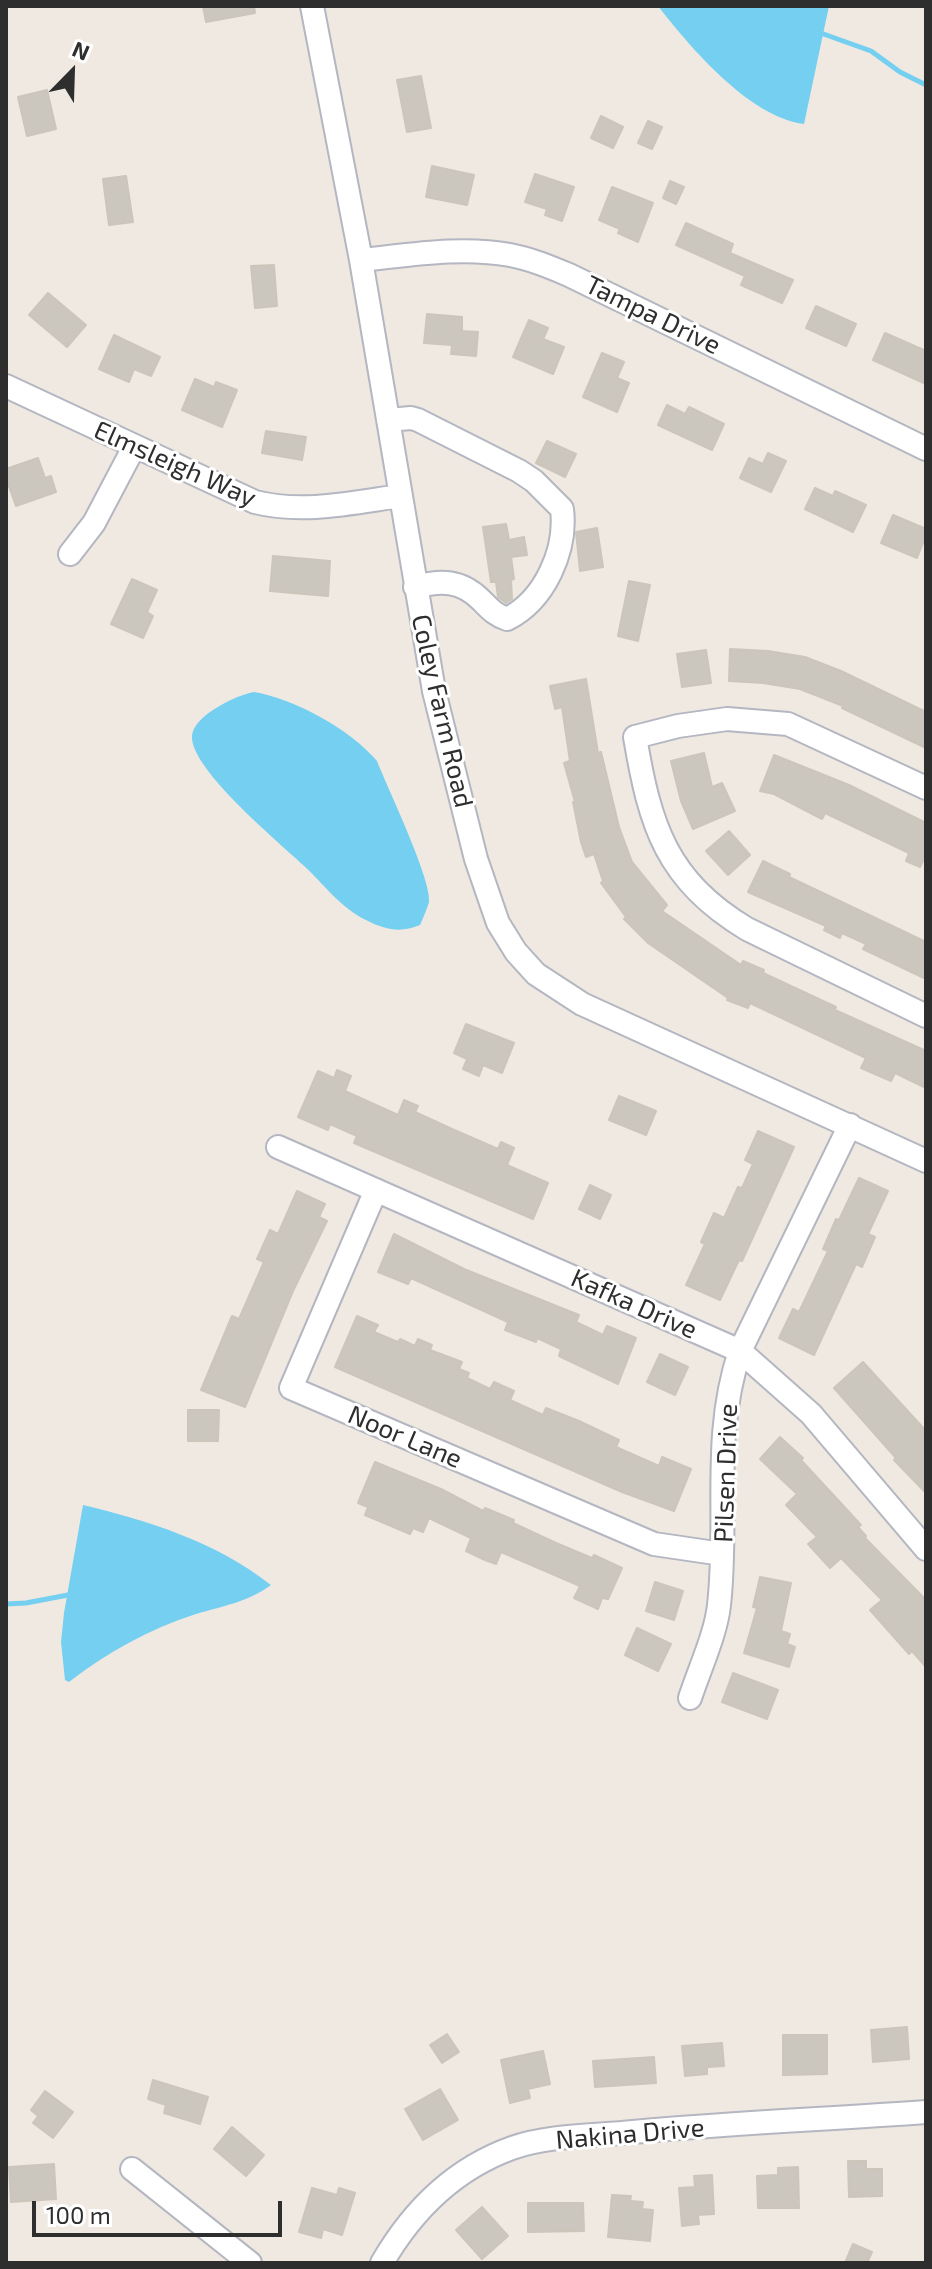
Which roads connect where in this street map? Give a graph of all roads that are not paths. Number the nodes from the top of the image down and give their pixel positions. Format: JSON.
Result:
{"nodes":[{"id":1,"x":312,"y":6,"type":"edge"},
{"id":2,"x":361,"y":260,"type":"junction"},
{"id":3,"x":6,"y":386,"type":"edge"},
{"id":4,"x":388,"y":420,"type":"junction"},
{"id":5,"x":134,"y":447,"type":"junction"},
{"id":6,"x":926,"y":449,"type":"edge"},
{"id":7,"x":400,"y":496,"type":"junction"},
{"id":8,"x":70,"y":554,"type":"dead end"},
{"id":9,"x":415,"y":587,"type":"junction"},
{"id":10,"x":926,"y":788,"type":"edge"},
{"id":11,"x":926,"y":1016,"type":"edge"},
{"id":12,"x":850,"y":1125,"type":"junction"},
{"id":13,"x":278,"y":1147,"type":"dead end"},
{"id":14,"x":926,"y":1161,"type":"edge"},
{"id":15,"x":376,"y":1190,"type":"junction"},
{"id":16,"x":740,"y":1351,"type":"junction"},
{"id":17,"x":926,"y":1549,"type":"edge"},
{"id":18,"x":722,"y":1554,"type":"junction"},
{"id":19,"x":690,"y":1698,"type":"dead end"},
{"id":20,"x":926,"y":2112,"type":"edge"},
{"id":21,"x":132,"y":2169,"type":"dead end"},
{"id":22,"x":250,"y":2263,"type":"edge"},
{"id":23,"x":382,"y":2263,"type":"edge"}],
"edges":[{"from":1,"to":2,"type":"street","name":"Coley Farm Road"},
{"from":2,"to":4,"type":"street","name":"Coley Farm Road"},
{"from":2,"to":6,"type":"street","name":"Tampa Drive"},
{"from":3,"to":5,"type":"street","name":"Elmsleigh Way"},
{"from":4,"to":7,"type":"street","name":"Coley Farm Road"},
{"from":4,"to":9,"type":"street"},
{"from":5,"to":7,"type":"street","name":"Elmsleigh Way"},
{"from":5,"to":8,"type":"street"},
{"from":7,"to":9,"type":"street","name":"Coley Farm Road"},
{"from":9,"to":12,"type":"street","name":"Coley Farm Road"},
{"from":10,"to":11,"type":"street"},
{"from":12,"to":14,"type":"street","name":"Coley Farm Road"},
{"from":12,"to":16,"type":"street","name":"Pilsen Drive"},
{"from":13,"to":15,"type":"street","name":"Kafka Drive"},
{"from":15,"to":16,"type":"street","name":"Kafka Drive"},
{"from":15,"to":18,"type":"street","name":"Noor Lane"},
{"from":16,"to":17,"type":"street","name":"Kafka Drive"},
{"from":16,"to":18,"type":"street","name":"Pilsen Drive"},
{"from":18,"to":19,"type":"street","name":"Pilsen Drive"},
{"from":20,"to":23,"type":"street","name":"Nakina Drive"},
{"from":21,"to":22,"type":"street"}]}
